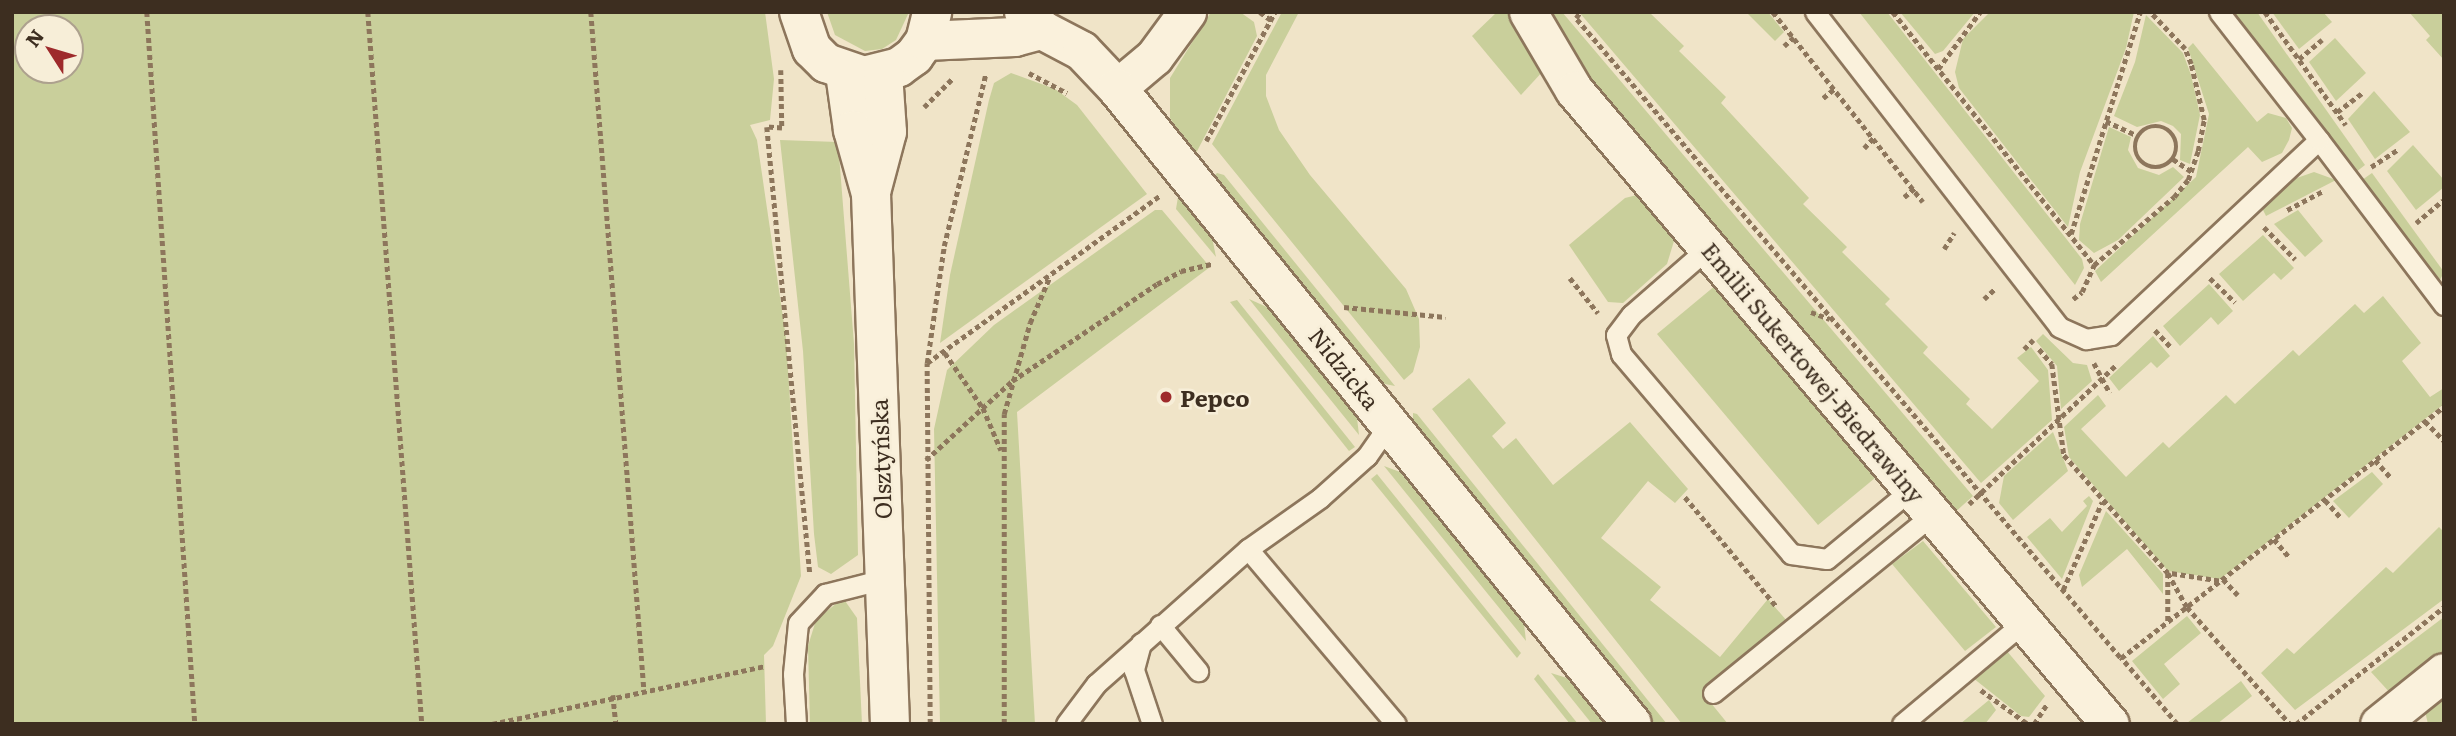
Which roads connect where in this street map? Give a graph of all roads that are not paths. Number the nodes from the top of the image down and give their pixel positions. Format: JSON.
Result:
{"nodes":[{"id":1,"x":799,"y":12,"type":"edge"},
{"id":2,"x":1187,"y":12,"type":"edge"},
{"id":3,"x":1528,"y":12,"type":"edge"},
{"id":4,"x":1815,"y":12,"type":"edge"},
{"id":5,"x":2219,"y":12,"type":"edge"},
{"id":6,"x":1033,"y":21,"type":"edge"},
{"id":7,"x":928,"y":27,"type":"edge"},
{"id":8,"x":845,"y":73,"type":"junction"},
{"id":9,"x":883,"y":74,"type":"junction"},
{"id":10,"x":1117,"y":88,"type":"junction"},
{"id":11,"x":2319,"y":140,"type":"junction"},
{"id":12,"x":871,"y":194,"type":"junction"},
{"id":13,"x":1709,"y":247,"type":"junction"},
{"id":14,"x":2444,"y":305,"type":"edge"},
{"id":15,"x":1390,"y":424,"type":"junction"},
{"id":16,"x":1922,"y":501,"type":"junction"},
{"id":17,"x":1248,"y":549,"type":"junction"},
{"id":18,"x":884,"y":579,"type":"junction"},
{"id":19,"x":2024,"y":622,"type":"junction"},
{"id":20,"x":1160,"y":625,"type":"junction"},
{"id":21,"x":1142,"y":642,"type":"junction"},
{"id":22,"x":1198,"y":671,"type":"dead end"},
{"id":23,"x":2444,"y":672,"type":"edge"},
{"id":24,"x":1713,"y":694,"type":"dead end"},
{"id":25,"x":796,"y":724,"type":"edge"},
{"id":26,"x":890,"y":724,"type":"edge"},
{"id":27,"x":1066,"y":724,"type":"edge"},
{"id":28,"x":1152,"y":724,"type":"edge"},
{"id":29,"x":1396,"y":724,"type":"edge"},
{"id":30,"x":1632,"y":724,"type":"edge"},
{"id":31,"x":1902,"y":724,"type":"edge"},
{"id":32,"x":2110,"y":724,"type":"edge"},
{"id":33,"x":2379,"y":724,"type":"edge"}],
"edges":[{"from":1,"to":8,"type":"street"},
{"from":2,"to":10,"type":"street"},
{"from":3,"to":13,"type":"street","name":"Emilii Sukertowej-Biedrawiny"},
{"from":4,"to":11,"type":"lane"},
{"from":5,"to":11,"type":"lane"},
{"from":6,"to":7,"type":"street","name":"Nidzicka"},
{"from":6,"to":10,"type":"street","name":"Nidzicka"},
{"from":7,"to":9,"type":"street"},
{"from":8,"to":9,"type":"street"},
{"from":8,"to":12,"type":"street","name":"Olsztyńska"},
{"from":9,"to":12,"type":"street","name":"Olsztyńska"},
{"from":10,"to":15,"type":"street","name":"Nidzicka"},
{"from":11,"to":14,"type":"lane"},
{"from":12,"to":18,"type":"street","name":"Olsztyńska"},
{"from":13,"to":16,"type":"street","name":"Emilii Sukertowej-Biedrawiny"},
{"from":13,"to":16,"type":"lane"},
{"from":15,"to":17,"type":"lane"},
{"from":15,"to":30,"type":"street","name":"Nidzicka"},
{"from":16,"to":19,"type":"street","name":"Emilii Sukertowej-Biedrawiny"},
{"from":16,"to":24,"type":"lane"},
{"from":17,"to":20,"type":"lane"},
{"from":17,"to":29,"type":"lane"},
{"from":18,"to":25,"type":"lane"},
{"from":18,"to":26,"type":"street","name":"Olsztyńska"},
{"from":19,"to":31,"type":"lane"},
{"from":19,"to":32,"type":"street","name":"Emilii Sukertowej-Biedrawiny"},
{"from":20,"to":21,"type":"lane"},
{"from":20,"to":22,"type":"lane"},
{"from":21,"to":27,"type":"lane"},
{"from":21,"to":28,"type":"lane"},
{"from":23,"to":33,"type":"street"}]}
